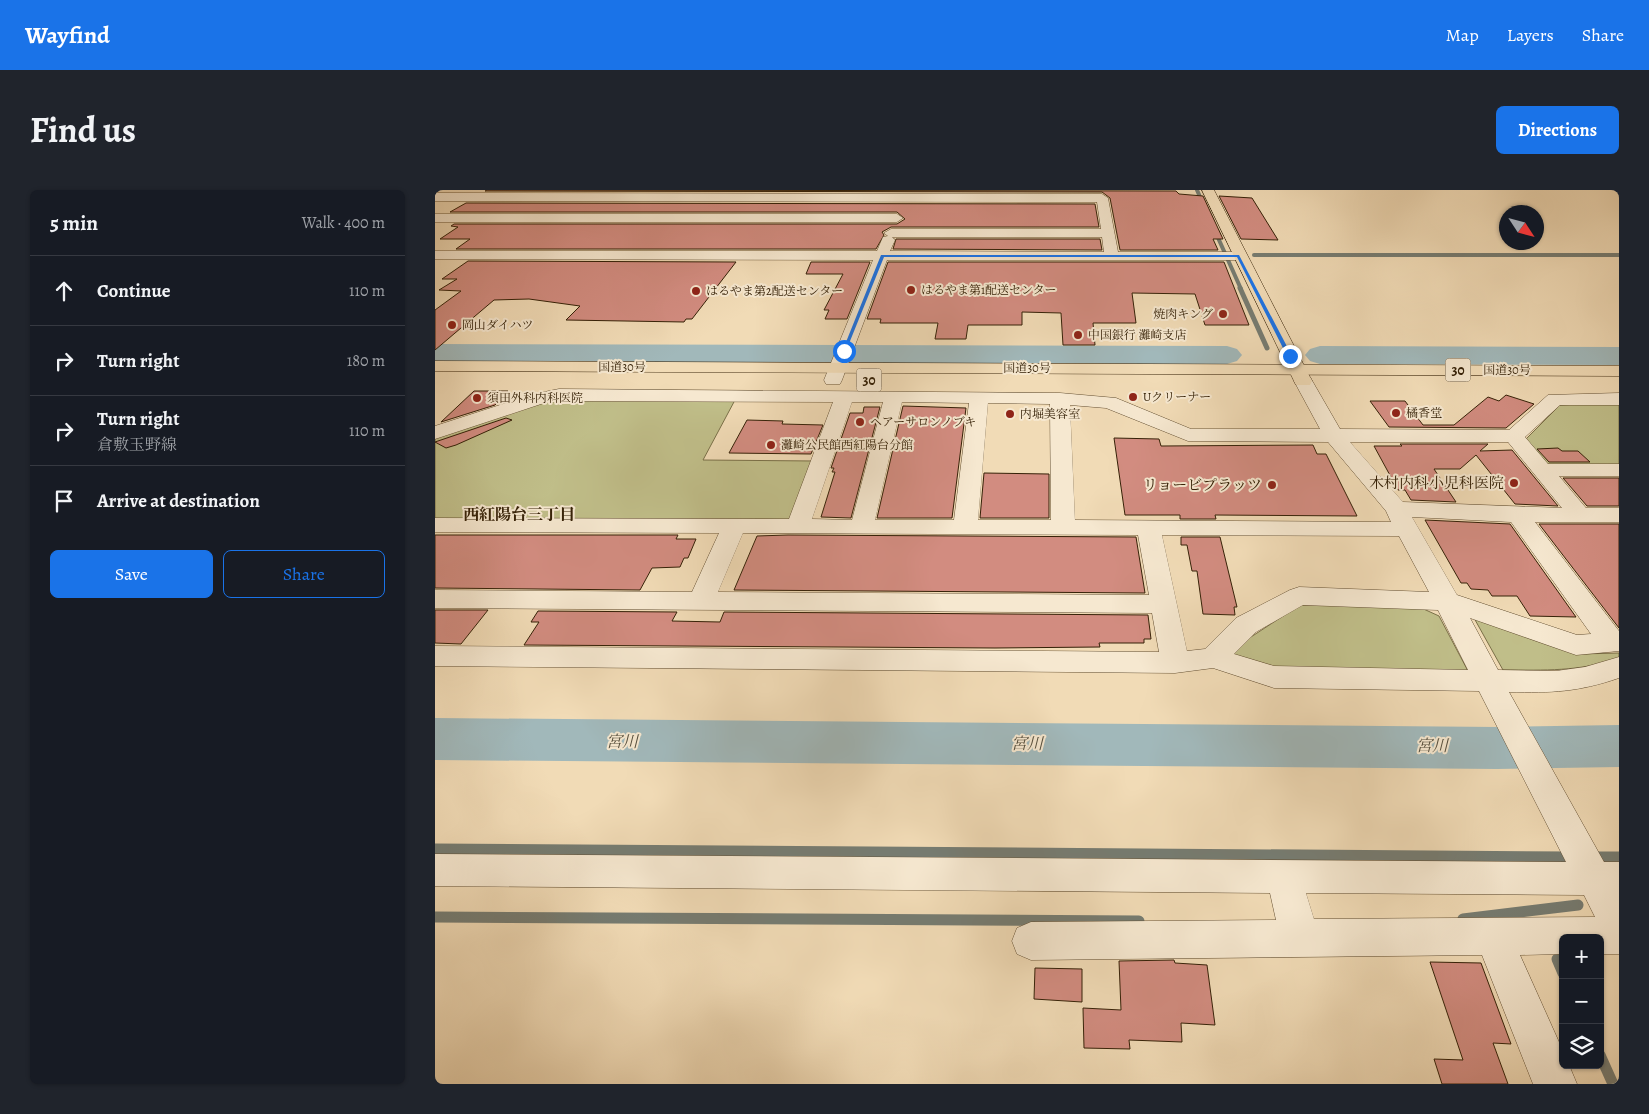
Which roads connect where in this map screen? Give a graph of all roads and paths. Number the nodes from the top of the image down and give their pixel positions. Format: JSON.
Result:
{"nodes":[{"id":1,"x":1208,"y":190,"type":"edge"},
{"id":2,"x":435,"y":197,"type":"edge"},
{"id":3,"x":905,"y":197,"type":"junction"},
{"id":4,"x":620,"y":198,"type":"junction"},
{"id":5,"x":815,"y":198,"type":"junction"},
{"id":6,"x":901,"y":215,"type":"junction"},
{"id":7,"x":435,"y":218,"type":"edge"},
{"id":8,"x":595,"y":218,"type":"junction"},
{"id":9,"x":801,"y":218,"type":"junction"},
{"id":10,"x":581,"y":230,"type":"dead end"},
{"id":11,"x":891,"y":233,"type":"junction"},
{"id":12,"x":1108,"y":233,"type":"junction"},
{"id":13,"x":790,"y":234,"type":"dead end"},
{"id":14,"x":435,"y":255,"type":"edge"},
{"id":15,"x":1112,"y":255,"type":"junction"},
{"id":16,"x":882,"y":256,"type":"junction"},
{"id":17,"x":1230,"y":256,"type":"junction"},
{"id":18,"x":435,"y":366,"type":"edge"},
{"id":19,"x":840,"y":371,"type":"junction"},
{"id":20,"x":1619,"y":371,"type":"edge"},
{"id":21,"x":1300,"y":375,"type":"junction"},
{"id":22,"x":435,"y":378,"type":"edge"},
{"id":23,"x":1619,"y":382,"type":"edge"},
{"id":24,"x":893,"y":397,"type":"junction"},
{"id":25,"x":979,"y":397,"type":"junction"},
{"id":26,"x":1060,"y":399,"type":"junction"},
{"id":27,"x":1619,"y":399,"type":"edge"},
{"id":28,"x":435,"y":433,"type":"edge"},
{"id":29,"x":1333,"y":434,"type":"junction"},
{"id":30,"x":1514,"y":436,"type":"junction"},
{"id":31,"x":1543,"y":470,"type":"junction"},
{"id":32,"x":1619,"y":470,"type":"edge"},
{"id":33,"x":1518,"y":515,"type":"junction"},
{"id":34,"x":1579,"y":515,"type":"junction"},
{"id":35,"x":1619,"y":515,"type":"edge"},
{"id":36,"x":1401,"y":519,"type":"junction"},
{"id":37,"x":435,"y":525,"type":"edge"},
{"id":38,"x":735,"y":526,"type":"junction"},
{"id":39,"x":798,"y":527,"type":"junction"},
{"id":40,"x":862,"y":527,"type":"junction"},
{"id":41,"x":965,"y":528,"type":"junction"},
{"id":42,"x":1063,"y":528,"type":"junction"},
{"id":43,"x":1149,"y":528,"type":"junction"},
{"id":44,"x":435,"y":600,"type":"edge"},
{"id":45,"x":701,"y":601,"type":"junction"},
{"id":46,"x":1447,"y":601,"type":"junction"},
{"id":47,"x":1164,"y":604,"type":"junction"},
{"id":48,"x":1616,"y":649,"type":"edge"},
{"id":49,"x":435,"y":656,"type":"edge"},
{"id":50,"x":1213,"y":658,"type":"junction"},
{"id":51,"x":1175,"y":663,"type":"junction"},
{"id":52,"x":1490,"y":686,"type":"junction"},
{"id":53,"x":1595,"y":869,"type":"edge"},
{"id":54,"x":435,"y":870,"type":"edge"},
{"id":55,"x":1284,"y":878,"type":"junction"},
{"id":56,"x":1619,"y":923,"type":"edge"},
{"id":57,"x":1297,"y":927,"type":"junction"},
{"id":58,"x":1619,"y":935,"type":"edge"},
{"id":59,"x":1493,"y":936,"type":"junction"},
{"id":60,"x":1031,"y":941,"type":"dead end"},
{"id":61,"x":1555,"y":1084,"type":"edge"}],
"edges":[{"from":1,"to":17,"type":"main road"},
{"from":2,"to":4,"type":"street"},
{"from":3,"to":5,"type":"street"},
{"from":3,"to":6,"type":"street"},
{"from":3,"to":12,"type":"street"},
{"from":4,"to":5,"type":"street"},
{"from":4,"to":8,"type":"street"},
{"from":5,"to":9,"type":"street"},
{"from":6,"to":9,"type":"street"},
{"from":6,"to":11,"type":"street"},
{"from":7,"to":8,"type":"street"},
{"from":8,"to":9,"type":"street"},
{"from":8,"to":10,"type":"street"},
{"from":9,"to":13,"type":"street"},
{"from":11,"to":12,"type":"street"},
{"from":11,"to":16,"type":"street"},
{"from":12,"to":15,"type":"street"},
{"from":14,"to":16,"type":"street"},
{"from":15,"to":16,"type":"street"},
{"from":15,"to":17,"type":"street"},
{"from":16,"to":19,"type":"street"},
{"from":17,"to":21,"type":"main road"},
{"from":18,"to":19,"type":"main road","name":"国道30号","number":"30"},
{"from":19,"to":21,"type":"main road","name":"国道30号","number":"30"},
{"from":19,"to":22,"type":"main road","name":"国道30号","number":"30"},
{"from":19,"to":24,"type":"street"},
{"from":19,"to":28,"type":"street"},
{"from":19,"to":39,"type":"street"},
{"from":20,"to":21,"type":"main road","name":"国道30号","number":"30"},
{"from":21,"to":23,"type":"main road","name":"国道30号","number":"30"},
{"from":21,"to":29,"type":"street"},
{"from":24,"to":25,"type":"street"},
{"from":24,"to":40,"type":"street"},
{"from":25,"to":26,"type":"street"},
{"from":25,"to":41,"type":"street"},
{"from":26,"to":29,"type":"street"},
{"from":26,"to":42,"type":"street"},
{"from":27,"to":30,"type":"street"},
{"from":29,"to":30,"type":"street"},
{"from":29,"to":36,"type":"street"},
{"from":30,"to":31,"type":"street"},
{"from":31,"to":32,"type":"street"},
{"from":31,"to":34,"type":"street"},
{"from":33,"to":34,"type":"street"},
{"from":33,"to":36,"type":"street"},
{"from":33,"to":48,"type":"street"},
{"from":34,"to":35,"type":"street"},
{"from":36,"to":43,"type":"street"},
{"from":36,"to":46,"type":"street"},
{"from":37,"to":38,"type":"street"},
{"from":38,"to":39,"type":"street"},
{"from":38,"to":45,"type":"street"},
{"from":39,"to":40,"type":"street"},
{"from":40,"to":41,"type":"street"},
{"from":41,"to":42,"type":"street"},
{"from":42,"to":43,"type":"street"},
{"from":43,"to":47,"type":"street"},
{"from":44,"to":45,"type":"street"},
{"from":45,"to":47,"type":"street"},
{"from":46,"to":48,"type":"street"},
{"from":46,"to":50,"type":"street"},
{"from":46,"to":52,"type":"street"},
{"from":47,"to":51,"type":"street"},
{"from":48,"to":52,"type":"street"},
{"from":49,"to":51,"type":"street"},
{"from":50,"to":51,"type":"street"},
{"from":50,"to":52,"type":"street"},
{"from":52,"to":53,"type":"street"},
{"from":53,"to":55,"type":"street"},
{"from":53,"to":56,"type":"street"},
{"from":54,"to":55,"type":"street"},
{"from":55,"to":57,"type":"street"},
{"from":57,"to":59,"type":"street"},
{"from":57,"to":60,"type":"street"},
{"from":58,"to":59,"type":"street"},
{"from":59,"to":61,"type":"street"}]}
